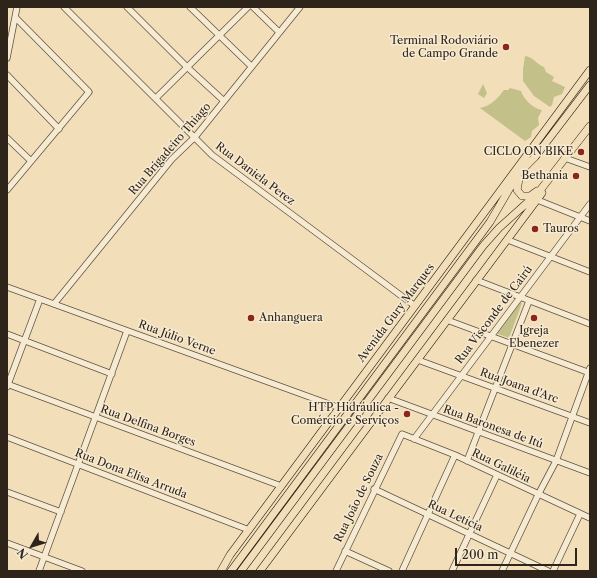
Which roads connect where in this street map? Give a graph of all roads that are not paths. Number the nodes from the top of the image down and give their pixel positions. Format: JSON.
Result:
{"nodes":[{"id":1,"x":17,"y":7,"type":"edge"},
{"id":2,"x":64,"y":7,"type":"edge"},
{"id":3,"x":127,"y":7,"type":"edge"},
{"id":4,"x":190,"y":7,"type":"edge"},
{"id":5,"x":248,"y":7,"type":"edge"},
{"id":6,"x":253,"y":7,"type":"edge"},
{"id":7,"x":300,"y":7,"type":"edge"},
{"id":8,"x":16,"y":18,"type":"junction"},
{"id":9,"x":279,"y":32,"type":"junction"},
{"id":10,"x":219,"y":35,"type":"junction"},
{"id":11,"x":7,"y":58,"type":"edge"},
{"id":12,"x":251,"y":66,"type":"junction"},
{"id":13,"x":187,"y":67,"type":"junction"},
{"id":14,"x":590,"y":70,"type":"edge"},
{"id":15,"x":7,"y":76,"type":"edge"},
{"id":16,"x":590,"y":85,"type":"edge"},
{"id":17,"x":156,"y":98,"type":"junction"},
{"id":18,"x":224,"y":101,"type":"junction"},
{"id":19,"x":590,"y":126,"type":"edge"},
{"id":20,"x":59,"y":128,"type":"junction"},
{"id":21,"x":195,"y":137,"type":"junction"},
{"id":22,"x":541,"y":137,"type":"junction"},
{"id":23,"x":7,"y":138,"type":"edge"},
{"id":24,"x":534,"y":157,"type":"junction"},
{"id":25,"x":565,"y":158,"type":"junction"},
{"id":26,"x":31,"y":161,"type":"junction"},
{"id":27,"x":590,"y":167,"type":"edge"},
{"id":28,"x":524,"y":168,"type":"junction"},
{"id":29,"x":515,"y":176,"type":"junction"},
{"id":30,"x":549,"y":180,"type":"junction"},
{"id":31,"x":7,"y":190,"type":"edge"},
{"id":32,"x":525,"y":197,"type":"junction"},
{"id":33,"x":536,"y":199,"type":"junction"},
{"id":34,"x":590,"y":204,"type":"edge"},
{"id":35,"x":580,"y":217,"type":"junction"},
{"id":36,"x":590,"y":221,"type":"edge"},
{"id":37,"x":508,"y":240,"type":"junction"},
{"id":38,"x":550,"y":257,"type":"junction"},
{"id":39,"x":590,"y":272,"type":"edge"},
{"id":40,"x":476,"y":280,"type":"junction"},
{"id":41,"x":7,"y":287,"type":"edge"},
{"id":42,"x":520,"y":297,"type":"junction"},
{"id":43,"x":40,"y":299,"type":"junction"},
{"id":44,"x":529,"y":301,"type":"junction"},
{"id":45,"x":54,"y":304,"type":"junction"},
{"id":46,"x":415,"y":306,"type":"junction"},
{"id":47,"x":446,"y":320,"type":"junction"},
{"id":48,"x":590,"y":324,"type":"edge"},
{"id":49,"x":127,"y":331,"type":"junction"},
{"id":50,"x":7,"y":334,"type":"edge"},
{"id":51,"x":491,"y":336,"type":"junction"},
{"id":52,"x":25,"y":341,"type":"junction"},
{"id":53,"x":512,"y":344,"type":"junction"},
{"id":54,"x":418,"y":360,"type":"junction"},
{"id":55,"x":589,"y":372,"type":"edge"},
{"id":56,"x":112,"y":374,"type":"junction"},
{"id":57,"x":462,"y":376,"type":"junction"},
{"id":58,"x":7,"y":385,"type":"edge"},
{"id":59,"x":495,"y":388,"type":"junction"},
{"id":60,"x":388,"y":398,"type":"junction"},
{"id":61,"x":340,"y":408,"type":"junction"},
{"id":62,"x":433,"y":415,"type":"junction"},
{"id":63,"x":96,"y":417,"type":"junction"},
{"id":64,"x":572,"y":417,"type":"junction"},
{"id":65,"x":590,"y":423,"type":"edge"},
{"id":66,"x":478,"y":432,"type":"junction"},
{"id":67,"x":402,"y":434,"type":"joint"},
{"id":68,"x":7,"y":437,"type":"edge"},
{"id":69,"x":414,"y":439,"type":"junction"},
{"id":70,"x":454,"y":455,"type":"junction"},
{"id":71,"x":467,"y":461,"type":"junction"},
{"id":72,"x":556,"y":461,"type":"junction"},
{"id":73,"x":78,"y":464,"type":"junction"},
{"id":74,"x":590,"y":473,"type":"edge"},
{"id":75,"x":496,"y":475,"type":"junction"},
{"id":76,"x":281,"y":486,"type":"junction"},
{"id":77,"x":374,"y":489,"type":"junction"},
{"id":78,"x":7,"y":492,"type":"edge"},
{"id":79,"x":538,"y":495,"type":"junction"},
{"id":80,"x":274,"y":496,"type":"junction"},
{"id":81,"x":61,"y":512,"type":"junction"},
{"id":82,"x":428,"y":514,"type":"junction"},
{"id":83,"x":580,"y":514,"type":"junction"},
{"id":84,"x":590,"y":518,"type":"edge"},
{"id":85,"x":265,"y":526,"type":"junction"},
{"id":86,"x":249,"y":530,"type":"junction"},
{"id":87,"x":469,"y":534,"type":"junction"},
{"id":88,"x":7,"y":543,"type":"edge"},
{"id":89,"x":247,"y":550,"type":"junction"},
{"id":90,"x":345,"y":551,"type":"junction"},
{"id":91,"x":510,"y":553,"type":"junction"},
{"id":92,"x":44,"y":557,"type":"junction"},
{"id":93,"x":39,"y":571,"type":"edge"},
{"id":94,"x":82,"y":571,"type":"edge"},
{"id":95,"x":222,"y":571,"type":"edge"},
{"id":96,"x":231,"y":571,"type":"edge"},
{"id":97,"x":235,"y":571,"type":"edge"},
{"id":98,"x":241,"y":571,"type":"edge"},
{"id":99,"x":260,"y":571,"type":"edge"},
{"id":100,"x":336,"y":571,"type":"edge"},
{"id":101,"x":388,"y":571,"type":"edge"},
{"id":102,"x":402,"y":571,"type":"edge"},
{"id":103,"x":452,"y":571,"type":"edge"},
{"id":104,"x":502,"y":571,"type":"edge"},
{"id":105,"x":548,"y":571,"type":"edge"},
{"id":106,"x":552,"y":571,"type":"edge"}],
"edges":[{"from":1,"to":8,"type":"street"},
{"from":2,"to":17,"type":"street","name":"Rua Daniela Perez"},
{"from":3,"to":13,"type":"street"},
{"from":4,"to":10,"type":"street"},
{"from":5,"to":10,"type":"street"},
{"from":6,"to":9,"type":"street"},
{"from":7,"to":9,"type":"street","name":"Rua Brigadeiro Thiago"},
{"from":8,"to":11,"type":"street"},
{"from":8,"to":20,"type":"street"},
{"from":9,"to":12,"type":"street","name":"Rua Brigadeiro Thiago"},
{"from":10,"to":12,"type":"street"},
{"from":10,"to":13,"type":"street"},
{"from":12,"to":18,"type":"street","name":"Rua Brigadeiro Thiago"},
{"from":13,"to":17,"type":"street"},
{"from":13,"to":18,"type":"street"},
{"from":14,"to":22,"type":"main road","name":"Avenida Gury Marques"},
{"from":15,"to":20,"type":"street"},
{"from":16,"to":24,"type":"main road","name":"Avenida Gury Marques"},
{"from":17,"to":21,"type":"street","name":"Rua Daniela Perez"},
{"from":18,"to":21,"type":"street","name":"Rua Brigadeiro Thiago"},
{"from":19,"to":25,"type":"main road"},
{"from":20,"to":26,"type":"street"},
{"from":21,"to":45,"type":"street","name":"Rua Brigadeiro Thiago"},
{"from":21,"to":46,"type":"street","name":"Rua Daniela Perez"},
{"from":22,"to":24,"type":"main road"},
{"from":22,"to":29,"type":"main road","name":"Avenida Gury Marques"},
{"from":23,"to":26,"type":"street"},
{"from":24,"to":28,"type":"main road","name":"Avenida Gury Marques"},
{"from":25,"to":27,"type":"street"},
{"from":25,"to":30,"type":"main road"},
{"from":26,"to":31,"type":"street"},
{"from":28,"to":29,"type":"main road","name":"Avenida Gury Marques"},
{"from":28,"to":32,"type":"main road"},
{"from":29,"to":46,"type":"main road","name":"Avenida Gury Marques"},
{"from":29,"to":85,"type":"main road","name":"Avenida Gury Marques"},
{"from":30,"to":32,"type":"main road"},
{"from":30,"to":33,"type":"main road"},
{"from":32,"to":33,"type":"street"},
{"from":33,"to":35,"type":"street"},
{"from":33,"to":37,"type":"main road"},
{"from":33,"to":98,"type":"main road"},
{"from":34,"to":35,"type":"street","name":"Rua Visconde de Cairú"},
{"from":35,"to":36,"type":"street"},
{"from":35,"to":38,"type":"street","name":"Rua Visconde de Cairú"},
{"from":37,"to":38,"type":"street"},
{"from":37,"to":40,"type":"main road"},
{"from":38,"to":39,"type":"street"},
{"from":38,"to":42,"type":"street","name":"Rua Visconde de Cairú"},
{"from":40,"to":42,"type":"street"},
{"from":40,"to":47,"type":"main road"},
{"from":41,"to":43,"type":"street","name":"Rua Júlio Verne"},
{"from":42,"to":44,"type":"street"},
{"from":42,"to":51,"type":"street","name":"Rua Visconde de Cairú"},
{"from":43,"to":45,"type":"street","name":"Rua Júlio Verne"},
{"from":43,"to":52,"type":"street"},
{"from":44,"to":48,"type":"street"},
{"from":44,"to":53,"type":"street"},
{"from":45,"to":49,"type":"street","name":"Rua Júlio Verne"},
{"from":46,"to":61,"type":"main road","name":"Avenida Gury Marques"},
{"from":47,"to":51,"type":"street"},
{"from":47,"to":54,"type":"main road"},
{"from":49,"to":56,"type":"street"},
{"from":49,"to":61,"type":"street","name":"Rua Júlio Verne"},
{"from":50,"to":52,"type":"street"},
{"from":51,"to":53,"type":"street"},
{"from":51,"to":57,"type":"street","name":"Rua Visconde de Cairú"},
{"from":52,"to":56,"type":"street"},
{"from":52,"to":58,"type":"street"},
{"from":53,"to":55,"type":"street"},
{"from":53,"to":59,"type":"street"},
{"from":54,"to":57,"type":"street","name":"Rua Joana d'Arc"},
{"from":54,"to":60,"type":"main road"},
{"from":55,"to":64,"type":"street"},
{"from":56,"to":63,"type":"street"},
{"from":57,"to":59,"type":"street","name":"Rua Joana d'Arc"},
{"from":57,"to":62,"type":"street","name":"Rua Visconde de Cairú"},
{"from":58,"to":63,"type":"street","name":"Rua Delfina Borges"},
{"from":59,"to":64,"type":"street","name":"Rua Joana d'Arc"},
{"from":59,"to":66,"type":"street"},
{"from":60,"to":62,"type":"street","name":"Rua Baronesa de Itú"},
{"from":60,"to":99,"type":"main road"},
{"from":61,"to":76,"type":"main road","name":"Avenida Gury Marques"},
{"from":62,"to":66,"type":"street","name":"Rua Baronesa de Itú"},
{"from":62,"to":69,"type":"street","name":"Rua Visconde de Cairú"},
{"from":63,"to":73,"type":"street"},
{"from":63,"to":76,"type":"street","name":"Rua Delfina Borges"},
{"from":64,"to":65,"type":"street","name":"Rua Joana d'Arc"},
{"from":64,"to":72,"type":"street"},
{"from":66,"to":71,"type":"street"},
{"from":66,"to":72,"type":"street","name":"Rua Baronesa de Itú"},
{"from":67,"to":69,"type":"street","name":"Rua Galiléia"},
{"from":67,"to":77,"type":"street","name":"Rua João de Souza"},
{"from":68,"to":73,"type":"street","name":"Rua Dona Elisa Arruda"},
{"from":69,"to":70,"type":"street","name":"Rua Galiléia"},
{"from":70,"to":71,"type":"street","name":"Rua Galiléia"},
{"from":70,"to":82,"type":"street"},
{"from":71,"to":75,"type":"street","name":"Rua Galiléia"},
{"from":72,"to":74,"type":"street","name":"Rua Baronesa de Itú"},
{"from":72,"to":79,"type":"street"},
{"from":73,"to":81,"type":"street"},
{"from":73,"to":86,"type":"street","name":"Rua Dona Elisa Arruda"},
{"from":75,"to":79,"type":"street","name":"Rua Galiléia"},
{"from":75,"to":87,"type":"street"},
{"from":76,"to":80,"type":"main road","name":"Avenida Gury Marques"},
{"from":77,"to":82,"type":"street","name":"Rua Letícia"},
{"from":77,"to":90,"type":"street","name":"Rua João de Souza"},
{"from":78,"to":81,"type":"street"},
{"from":79,"to":83,"type":"street","name":"Rua Galiléia"},
{"from":79,"to":91,"type":"street"},
{"from":80,"to":85,"type":"main road"},
{"from":80,"to":86,"type":"main road","name":"Avenida Gury Marques"},
{"from":81,"to":92,"type":"street"},
{"from":82,"to":87,"type":"street","name":"Rua Letícia"},
{"from":82,"to":102,"type":"street"},
{"from":83,"to":84,"type":"street","name":"Rua Galiléia"},
{"from":83,"to":106,"type":"street"},
{"from":85,"to":89,"type":"main road","name":"Avenida Gury Marques"},
{"from":86,"to":95,"type":"main road","name":"Avenida Gury Marques"},
{"from":87,"to":91,"type":"street","name":"Rua Letícia"},
{"from":87,"to":103,"type":"street"},
{"from":88,"to":92,"type":"street"},
{"from":89,"to":96,"type":"main road","name":"Avenida Gury Marques"},
{"from":89,"to":97,"type":"main road"},
{"from":90,"to":100,"type":"street","name":"Rua João de Souza"},
{"from":90,"to":101,"type":"street"},
{"from":91,"to":104,"type":"street"},
{"from":91,"to":105,"type":"street","name":"Rua Letícia"},
{"from":92,"to":93,"type":"street"},
{"from":92,"to":94,"type":"street"}]}
